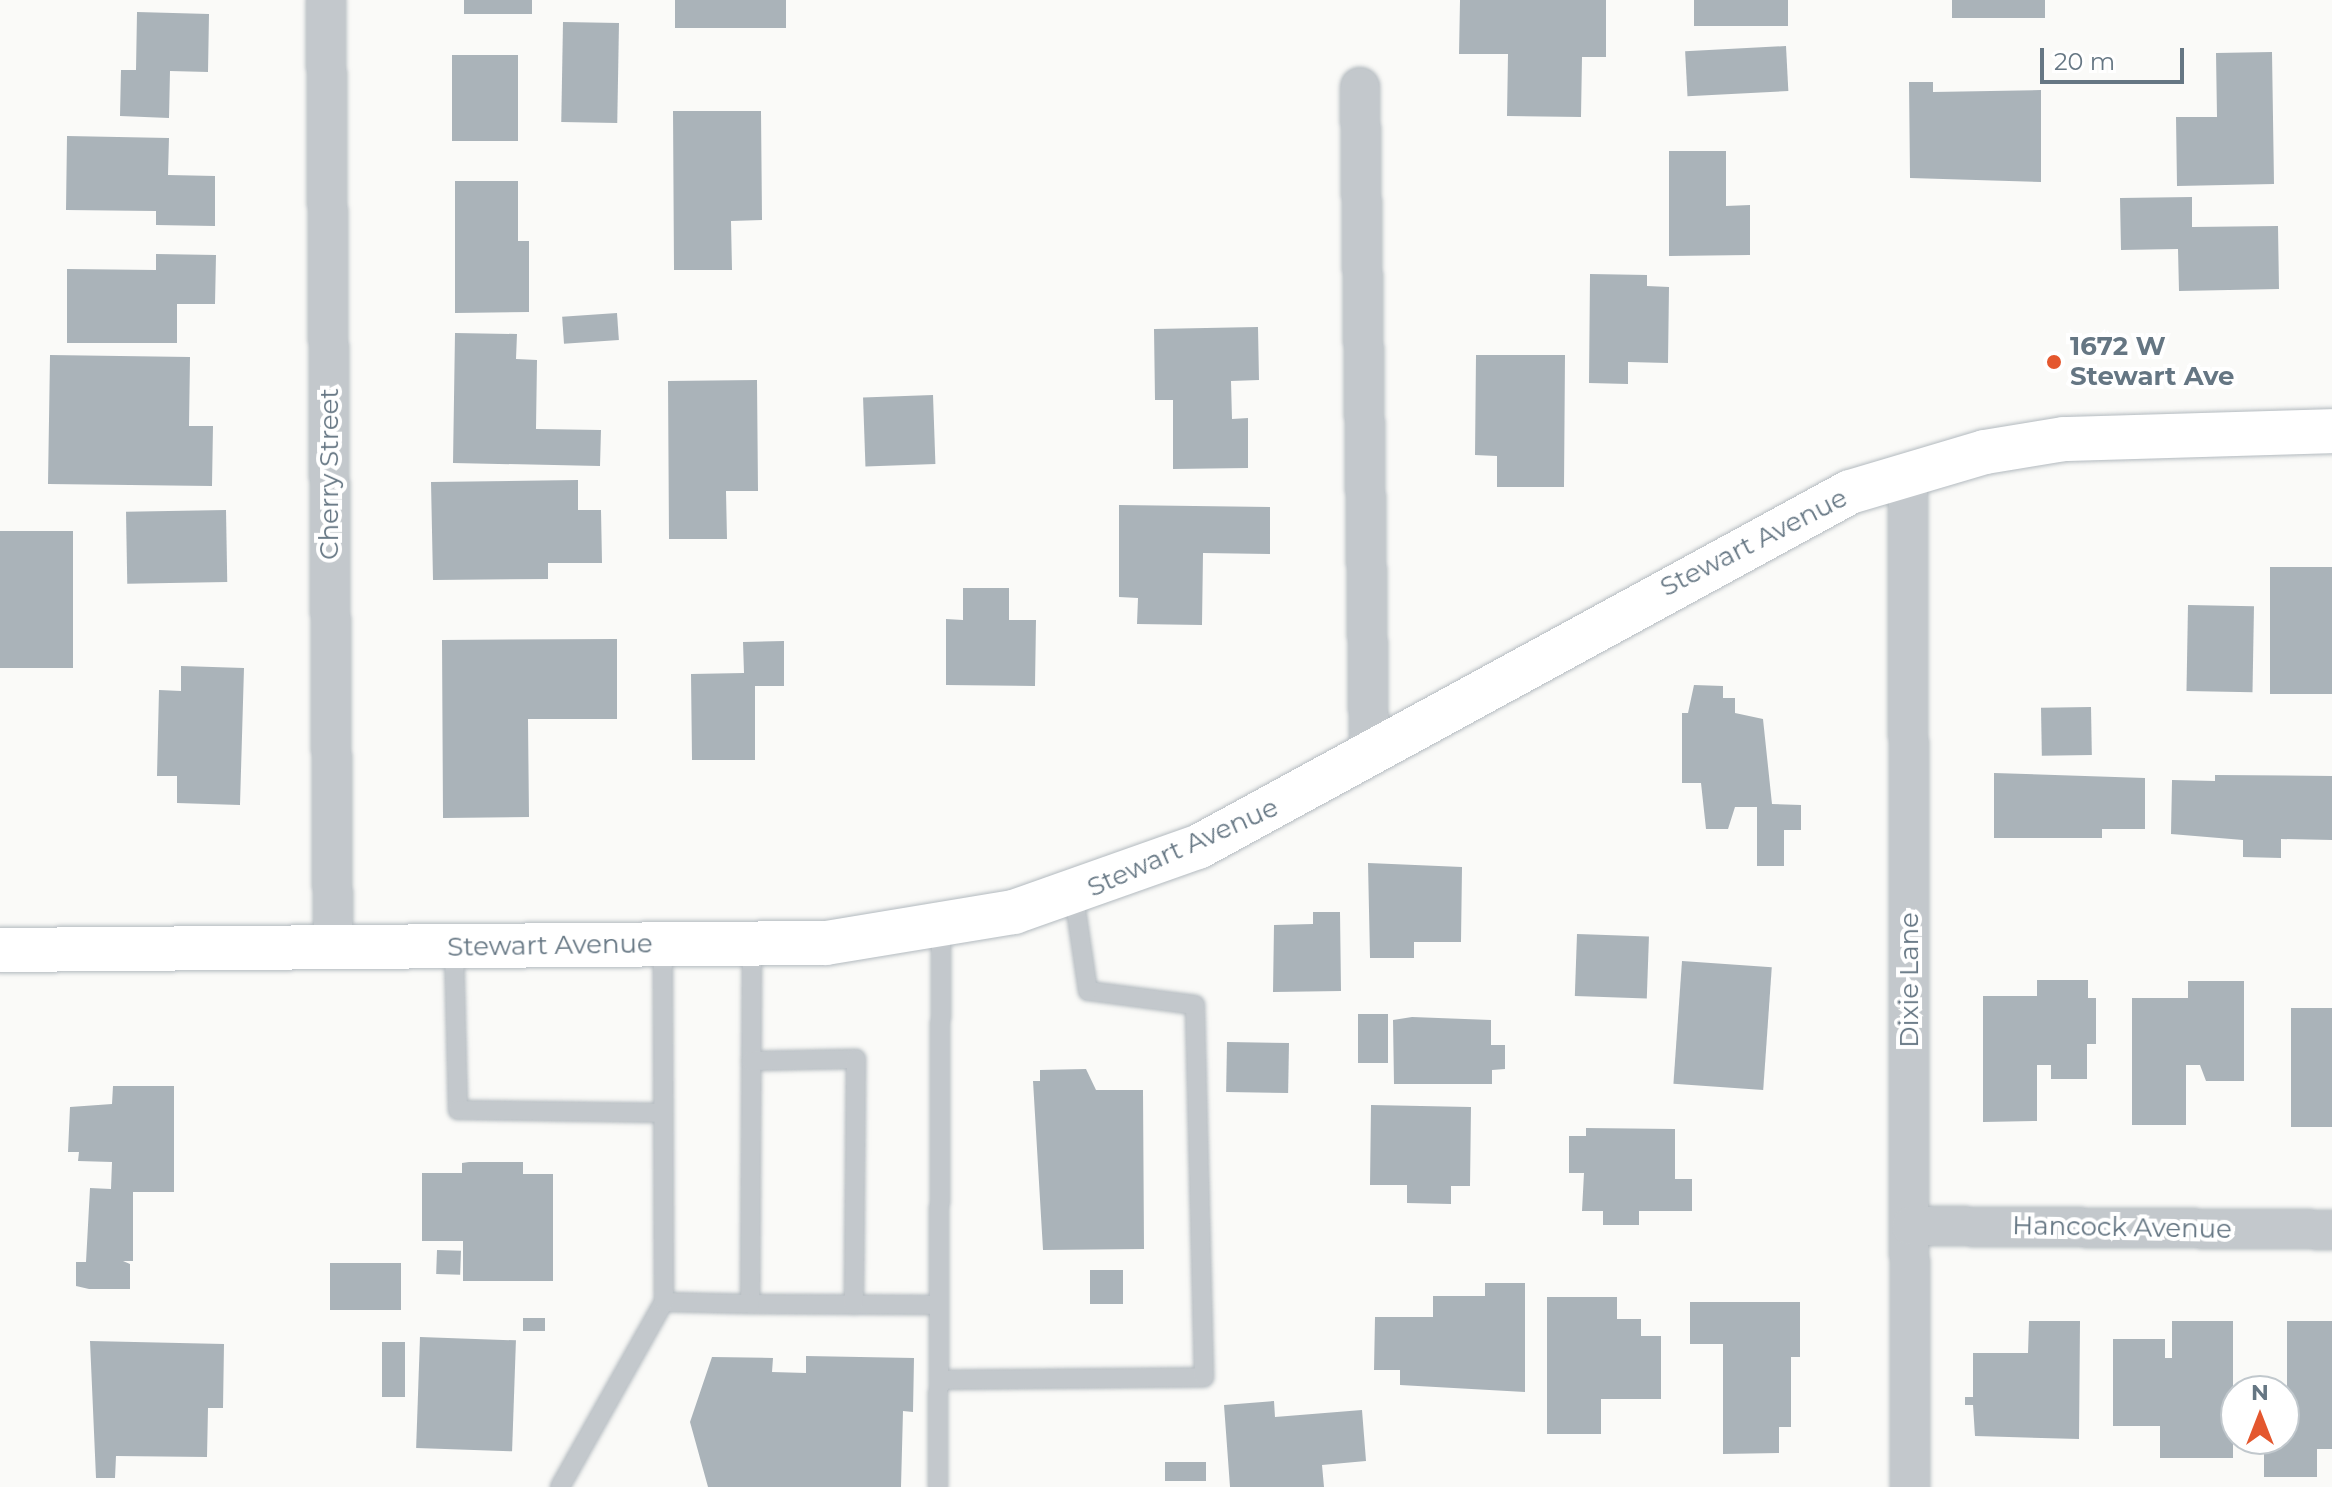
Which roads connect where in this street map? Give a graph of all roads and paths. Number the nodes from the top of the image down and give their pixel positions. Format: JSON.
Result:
{"nodes":[{"id":1,"x":326,"y":0,"type":"edge"},
{"id":2,"x":1360,"y":87,"type":"dead end"},
{"id":3,"x":2332,"y":431,"type":"edge"},
{"id":4,"x":1908,"y":473,"type":"junction"},
{"id":5,"x":1369,"y":752,"type":"junction"},
{"id":6,"x":1074,"y":896,"type":"junction"},
{"id":7,"x":941,"y":926,"type":"junction"},
{"id":8,"x":663,"y":944,"type":"junction"},
{"id":9,"x":752,"y":944,"type":"junction"},
{"id":10,"x":454,"y":947,"type":"junction"},
{"id":11,"x":333,"y":948,"type":"junction"},
{"id":12,"x":0,"y":950,"type":"edge"},
{"id":13,"x":751,"y":1061,"type":"junction"},
{"id":14,"x":662,"y":1113,"type":"junction"},
{"id":15,"x":1911,"y":1226,"type":"junction"},
{"id":16,"x":2332,"y":1230,"type":"edge"},
{"id":17,"x":664,"y":1302,"type":"junction"},
{"id":18,"x":750,"y":1304,"type":"junction"},
{"id":19,"x":854,"y":1305,"type":"junction"},
{"id":20,"x":939,"y":1305,"type":"junction"},
{"id":21,"x":939,"y":1380,"type":"junction"},
{"id":22,"x":560,"y":1487,"type":"edge"},
{"id":23,"x":938,"y":1487,"type":"edge"},
{"id":24,"x":1910,"y":1487,"type":"edge"}],
"edges":[{"from":1,"to":11,"type":"street","name":"Cherry Street"},
{"from":2,"to":5,"type":"street"},
{"from":3,"to":4,"type":"main road","name":"Stewart Avenue"},
{"from":4,"to":5,"type":"main road","name":"Stewart Avenue"},
{"from":4,"to":15,"type":"street","name":"Dixie Lane"},
{"from":5,"to":6,"type":"main road","name":"Stewart Avenue"},
{"from":6,"to":7,"type":"main road","name":"Stewart Avenue"},
{"from":6,"to":21,"type":"lane"},
{"from":7,"to":9,"type":"main road","name":"Stewart Avenue"},
{"from":7,"to":20,"type":"lane"},
{"from":8,"to":9,"type":"main road","name":"Stewart Avenue"},
{"from":8,"to":10,"type":"main road","name":"Stewart Avenue"},
{"from":8,"to":14,"type":"lane"},
{"from":9,"to":13,"type":"lane"},
{"from":10,"to":11,"type":"main road","name":"Stewart Avenue"},
{"from":10,"to":14,"type":"lane"},
{"from":11,"to":12,"type":"main road","name":"Stewart Avenue"},
{"from":13,"to":18,"type":"lane"},
{"from":13,"to":19,"type":"lane"},
{"from":14,"to":17,"type":"lane"},
{"from":15,"to":16,"type":"street","name":"Hancock Avenue"},
{"from":15,"to":24,"type":"street","name":"Dixie Lane"},
{"from":17,"to":18,"type":"lane"},
{"from":17,"to":22,"type":"lane"},
{"from":18,"to":19,"type":"lane"},
{"from":19,"to":20,"type":"lane"},
{"from":20,"to":21,"type":"lane"},
{"from":21,"to":23,"type":"lane"}]}
